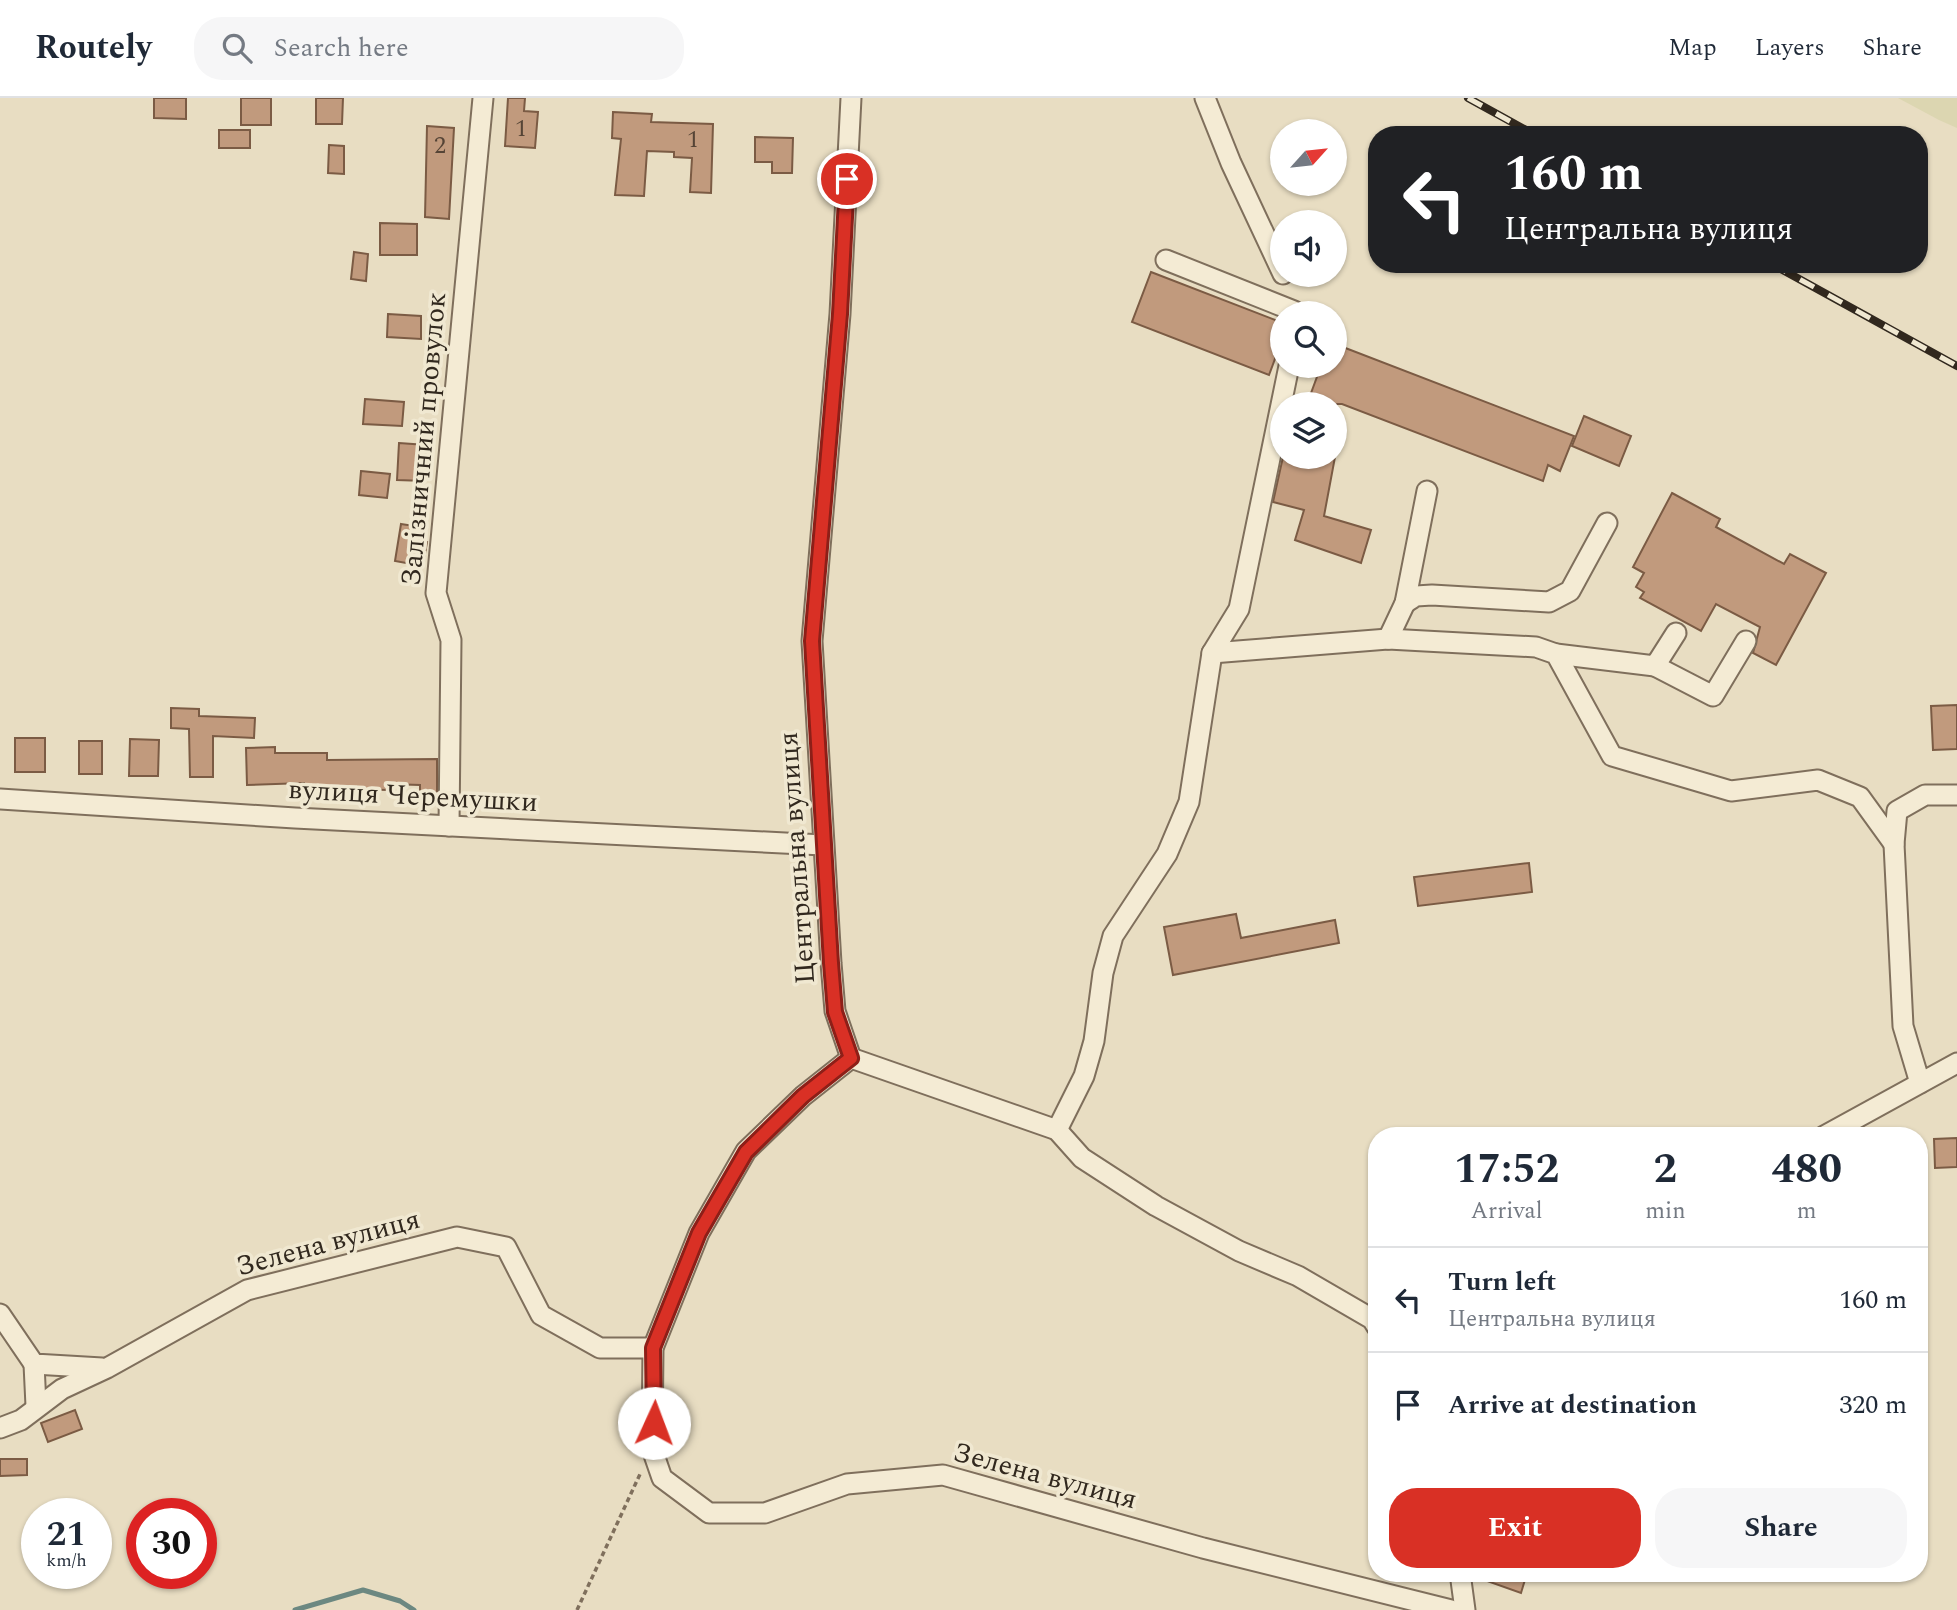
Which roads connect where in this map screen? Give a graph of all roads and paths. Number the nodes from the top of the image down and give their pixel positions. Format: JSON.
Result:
{"nodes":[{"id":1,"x":483,"y":98,"type":"edge"},
{"id":2,"x":851,"y":98,"type":"edge"},
{"id":3,"x":1205,"y":98,"type":"edge"},
{"id":4,"x":1270,"y":246,"type":"edge"},
{"id":5,"x":1166,"y":260,"type":"dead end"},
{"id":6,"x":1270,"y":302,"type":"edge"},
{"id":7,"x":1286,"y":378,"type":"edge"},
{"id":8,"x":1427,"y":491,"type":"dead end"},
{"id":9,"x":1607,"y":523,"type":"dead end"},
{"id":10,"x":1405,"y":603,"type":"junction"},
{"id":11,"x":1676,"y":633,"type":"dead end"},
{"id":12,"x":1388,"y":639,"type":"junction"},
{"id":13,"x":1746,"y":641,"type":"dead end"},
{"id":14,"x":1212,"y":653,"type":"junction"},
{"id":15,"x":1556,"y":653,"type":"junction"},
{"id":16,"x":1655,"y":666,"type":"junction"},
{"id":17,"x":1957,"y":795,"type":"edge"},
{"id":18,"x":0,"y":799,"type":"edge"},
{"id":19,"x":449,"y":826,"type":"junction"},
{"id":20,"x":1894,"y":844,"type":"junction"},
{"id":21,"x":823,"y":845,"type":"junction"},
{"id":22,"x":851,"y":1058,"type":"junction"},
{"id":23,"x":1957,"y":1063,"type":"edge"},
{"id":24,"x":1920,"y":1083,"type":"junction"},
{"id":25,"x":1840,"y":1127,"type":"edge"},
{"id":26,"x":1058,"y":1130,"type":"junction"},
{"id":27,"x":0,"y":1314,"type":"edge"},
{"id":28,"x":1368,"y":1318,"type":"edge"},
{"id":29,"x":653,"y":1348,"type":"junction"},
{"id":30,"x":34,"y":1364,"type":"junction"},
{"id":31,"x":107,"y":1368,"type":"junction"},
{"id":32,"x":36,"y":1406,"type":"junction"},
{"id":33,"x":0,"y":1428,"type":"edge"},
{"id":34,"x":652,"y":1449,"type":"junction"},
{"id":35,"x":1461,"y":1582,"type":"edge"},
{"id":36,"x":577,"y":1610,"type":"edge"},
{"id":37,"x":1451,"y":1610,"type":"edge"},
{"id":38,"x":1465,"y":1610,"type":"edge"}],
"edges":[{"from":1,"to":19,"type":"street","name":"Залізничний провулок"},
{"from":2,"to":21,"type":"street","name":"Центральна вулиця"},
{"from":3,"to":4,"type":"street"},
{"from":5,"to":6,"type":"street"},
{"from":7,"to":14,"type":"street"},
{"from":8,"to":10,"type":"street"},
{"from":9,"to":10,"type":"street"},
{"from":10,"to":12,"type":"street"},
{"from":11,"to":16,"type":"street"},
{"from":12,"to":14,"type":"street"},
{"from":12,"to":15,"type":"street"},
{"from":13,"to":16,"type":"street"},
{"from":14,"to":26,"type":"street"},
{"from":15,"to":16,"type":"street"},
{"from":15,"to":20,"type":"street"},
{"from":17,"to":20,"type":"street"},
{"from":18,"to":19,"type":"street","name":"вулиця Черемушки"},
{"from":19,"to":21,"type":"street","name":"вулиця Черемушки"},
{"from":20,"to":24,"type":"street"},
{"from":21,"to":22,"type":"street","name":"Центральна вулиця"},
{"from":22,"to":26,"type":"street"},
{"from":22,"to":29,"type":"street"},
{"from":23,"to":24,"type":"street"},
{"from":24,"to":25,"type":"street"},
{"from":26,"to":28,"type":"street"},
{"from":27,"to":30,"type":"street"},
{"from":29,"to":31,"type":"street","name":"Зелена вулиця"},
{"from":29,"to":34,"type":"street"},
{"from":30,"to":31,"type":"street"},
{"from":30,"to":32,"type":"street"},
{"from":31,"to":32,"type":"street","name":"Зелена вулиця"},
{"from":32,"to":33,"type":"street","name":"Зелена вулиця"},
{"from":34,"to":36,"type":"path"},
{"from":34,"to":37,"type":"street","name":"Зелена вулиця"},
{"from":35,"to":38,"type":"street"}]}
